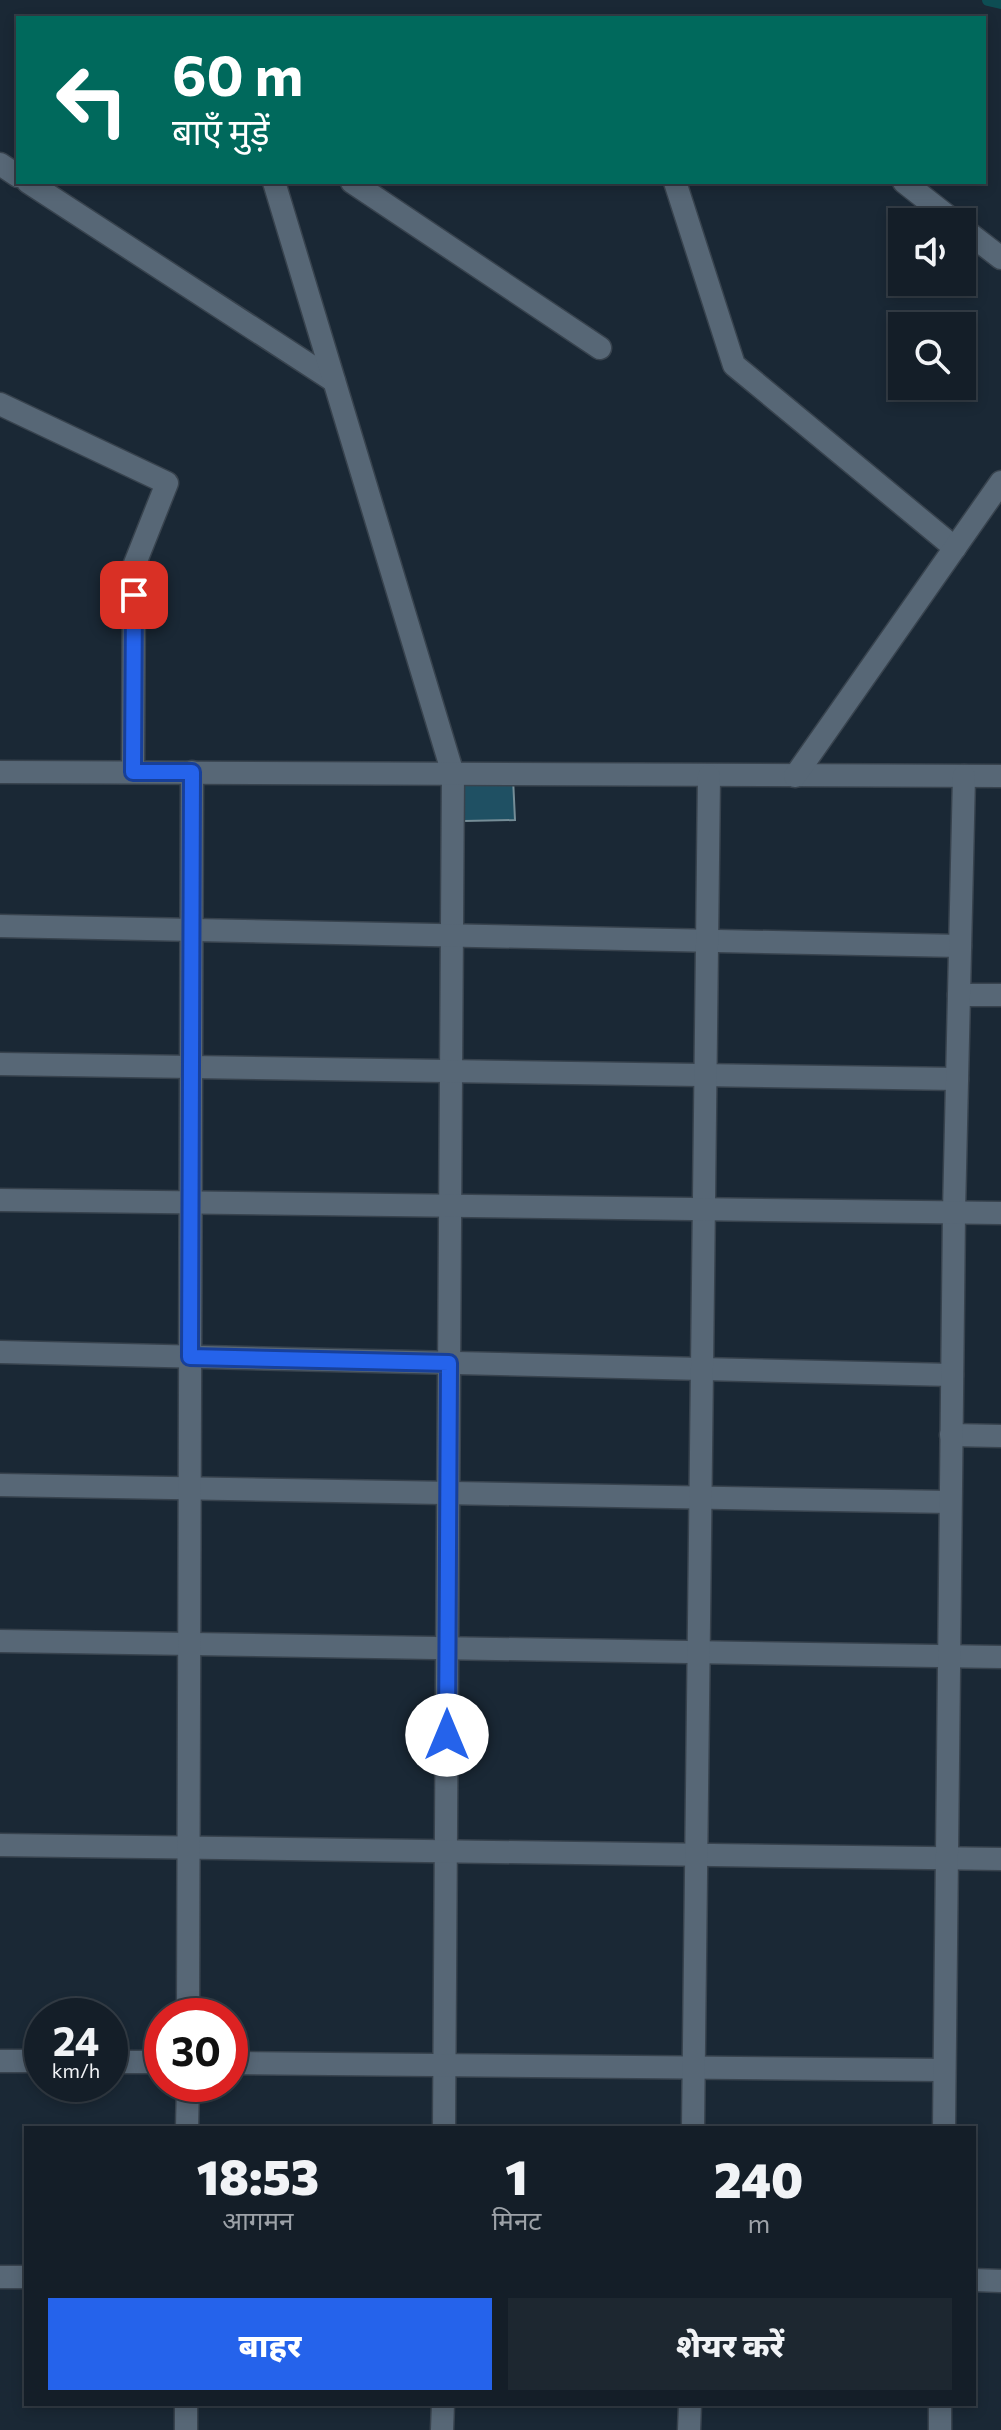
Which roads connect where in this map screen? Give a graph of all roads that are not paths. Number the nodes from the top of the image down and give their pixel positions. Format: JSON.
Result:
{"nodes":[{"id":1,"x":31,"y":184,"type":"edge"},
{"id":2,"x":275,"y":184,"type":"edge"},
{"id":3,"x":355,"y":184,"type":"edge"},
{"id":4,"x":676,"y":184,"type":"edge"},
{"id":5,"x":907,"y":184,"type":"edge"},
{"id":6,"x":937,"y":208,"type":"edge"},
{"id":7,"x":976,"y":239,"type":"edge"},
{"id":8,"x":1001,"y":258,"type":"edge"},
{"id":9,"x":600,"y":348,"type":"dead end"},
{"id":10,"x":334,"y":381,"type":"junction"},
{"id":11,"x":0,"y":404,"type":"edge"},
{"id":12,"x":1001,"y":482,"type":"edge"},
{"id":13,"x":955,"y":548,"type":"junction"},
{"id":14,"x":3,"y":769,"type":"edge"},
{"id":15,"x":133,"y":772,"type":"junction"},
{"id":16,"x":192,"y":772,"type":"junction"},
{"id":17,"x":453,"y":774,"type":"junction"},
{"id":18,"x":709,"y":776,"type":"junction"},
{"id":19,"x":795,"y":776,"type":"junction"},
{"id":20,"x":964,"y":776,"type":"junction"},
{"id":21,"x":1001,"y":776,"type":"edge"},
{"id":22,"x":0,"y":926,"type":"edge"},
{"id":23,"x":192,"y":930,"type":"junction"},
{"id":24,"x":452,"y":936,"type":"junction"},
{"id":25,"x":707,"y":941,"type":"junction"},
{"id":26,"x":960,"y":946,"type":"junction"},
{"id":27,"x":959,"y":995,"type":"junction"},
{"id":28,"x":1001,"y":995,"type":"edge"},
{"id":29,"x":0,"y":1064,"type":"edge"},
{"id":30,"x":191,"y":1067,"type":"junction"},
{"id":31,"x":451,"y":1071,"type":"junction"},
{"id":32,"x":705,"y":1075,"type":"junction"},
{"id":33,"x":957,"y":1079,"type":"junction"},
{"id":34,"x":0,"y":1200,"type":"edge"},
{"id":35,"x":191,"y":1204,"type":"junction"},
{"id":36,"x":450,"y":1207,"type":"junction"},
{"id":37,"x":704,"y":1210,"type":"junction"},
{"id":38,"x":954,"y":1212,"type":"junction"},
{"id":39,"x":1001,"y":1213,"type":"edge"},
{"id":40,"x":0,"y":1352,"type":"edge"},
{"id":41,"x":190,"y":1357,"type":"junction"},
{"id":42,"x":449,"y":1363,"type":"junction"},
{"id":43,"x":702,"y":1369,"type":"junction"},
{"id":44,"x":952,"y":1375,"type":"junction"},
{"id":45,"x":951,"y":1435,"type":"junction"},
{"id":46,"x":1001,"y":1436,"type":"edge"},
{"id":47,"x":0,"y":1485,"type":"edge"},
{"id":48,"x":189,"y":1488,"type":"junction"},
{"id":49,"x":448,"y":1493,"type":"junction"},
{"id":50,"x":701,"y":1497,"type":"junction"},
{"id":51,"x":950,"y":1502,"type":"junction"},
{"id":52,"x":0,"y":1641,"type":"edge"},
{"id":53,"x":190,"y":1644,"type":"junction"},
{"id":54,"x":447,"y":1648,"type":"junction"},
{"id":55,"x":699,"y":1652,"type":"junction"},
{"id":56,"x":949,"y":1656,"type":"junction"},
{"id":57,"x":1001,"y":1657,"type":"edge"},
{"id":58,"x":0,"y":1845,"type":"edge"},
{"id":59,"x":189,"y":1848,"type":"junction"},
{"id":60,"x":446,"y":1851,"type":"junction"},
{"id":61,"x":696,"y":1855,"type":"junction"},
{"id":62,"x":946,"y":1859,"type":"junction"},
{"id":63,"x":1001,"y":1859,"type":"edge"},
{"id":64,"x":188,"y":1998,"type":"edge"},
{"id":65,"x":0,"y":2061,"type":"edge"},
{"id":66,"x":24,"y":2061,"type":"edge"},
{"id":67,"x":248,"y":2063,"type":"edge"},
{"id":68,"x":445,"y":2066,"type":"junction"},
{"id":69,"x":694,"y":2068,"type":"junction"},
{"id":70,"x":944,"y":2070,"type":"junction"},
{"id":71,"x":188,"y":2102,"type":"edge"},
{"id":72,"x":187,"y":2126,"type":"edge"},
{"id":73,"x":444,"y":2126,"type":"edge"},
{"id":74,"x":693,"y":2126,"type":"edge"},
{"id":75,"x":944,"y":2126,"type":"edge"},
{"id":76,"x":0,"y":2277,"type":"edge"},
{"id":77,"x":24,"y":2277,"type":"edge"},
{"id":78,"x":976,"y":2280,"type":"edge"},
{"id":79,"x":1001,"y":2281,"type":"edge"},
{"id":80,"x":186,"y":2406,"type":"edge"},
{"id":81,"x":443,"y":2406,"type":"edge"},
{"id":82,"x":690,"y":2406,"type":"edge"},
{"id":83,"x":940,"y":2406,"type":"edge"},
{"id":84,"x":186,"y":2430,"type":"edge"},
{"id":85,"x":442,"y":2430,"type":"edge"},
{"id":86,"x":689,"y":2430,"type":"edge"},
{"id":87,"x":940,"y":2430,"type":"edge"}],
"edges":[{"from":1,"to":10,"type":"street"},
{"from":2,"to":10,"type":"street"},
{"from":3,"to":9,"type":"street"},
{"from":4,"to":13,"type":"street"},
{"from":5,"to":6,"type":"street"},
{"from":7,"to":8,"type":"street"},
{"from":10,"to":17,"type":"street"},
{"from":11,"to":15,"type":"street"},
{"from":12,"to":13,"type":"street"},
{"from":13,"to":19,"type":"street"},
{"from":14,"to":15,"type":"street"},
{"from":15,"to":16,"type":"street"},
{"from":16,"to":17,"type":"street"},
{"from":16,"to":23,"type":"street"},
{"from":17,"to":18,"type":"street"},
{"from":17,"to":24,"type":"street"},
{"from":18,"to":19,"type":"street"},
{"from":18,"to":25,"type":"street"},
{"from":19,"to":20,"type":"street"},
{"from":20,"to":21,"type":"street"},
{"from":20,"to":26,"type":"street"},
{"from":22,"to":23,"type":"street"},
{"from":23,"to":24,"type":"street"},
{"from":23,"to":30,"type":"street"},
{"from":24,"to":25,"type":"street"},
{"from":24,"to":31,"type":"street"},
{"from":25,"to":26,"type":"street"},
{"from":25,"to":32,"type":"street"},
{"from":26,"to":27,"type":"street"},
{"from":27,"to":28,"type":"street"},
{"from":27,"to":33,"type":"street"},
{"from":29,"to":30,"type":"street"},
{"from":30,"to":31,"type":"street"},
{"from":30,"to":35,"type":"street"},
{"from":31,"to":32,"type":"street"},
{"from":31,"to":36,"type":"street"},
{"from":32,"to":33,"type":"street"},
{"from":32,"to":37,"type":"street"},
{"from":33,"to":38,"type":"street"},
{"from":34,"to":35,"type":"street"},
{"from":35,"to":36,"type":"street"},
{"from":35,"to":41,"type":"street"},
{"from":36,"to":37,"type":"street"},
{"from":36,"to":42,"type":"street"},
{"from":37,"to":38,"type":"street"},
{"from":37,"to":43,"type":"street"},
{"from":38,"to":39,"type":"street"},
{"from":38,"to":44,"type":"street"},
{"from":40,"to":41,"type":"street"},
{"from":41,"to":42,"type":"street"},
{"from":41,"to":48,"type":"street"},
{"from":42,"to":43,"type":"street"},
{"from":42,"to":49,"type":"street"},
{"from":43,"to":44,"type":"street"},
{"from":43,"to":50,"type":"street"},
{"from":44,"to":45,"type":"street"},
{"from":45,"to":46,"type":"street"},
{"from":45,"to":51,"type":"street"},
{"from":47,"to":48,"type":"street"},
{"from":48,"to":49,"type":"street"},
{"from":48,"to":53,"type":"street"},
{"from":49,"to":50,"type":"street"},
{"from":49,"to":54,"type":"street"},
{"from":50,"to":51,"type":"street"},
{"from":50,"to":55,"type":"street"},
{"from":51,"to":56,"type":"street"},
{"from":52,"to":53,"type":"street"},
{"from":53,"to":54,"type":"street"},
{"from":53,"to":59,"type":"street"},
{"from":54,"to":55,"type":"street"},
{"from":54,"to":60,"type":"street"},
{"from":55,"to":56,"type":"street"},
{"from":55,"to":61,"type":"street"},
{"from":56,"to":57,"type":"street"},
{"from":56,"to":62,"type":"street"},
{"from":58,"to":59,"type":"street"},
{"from":59,"to":60,"type":"street"},
{"from":59,"to":64,"type":"street"},
{"from":60,"to":61,"type":"street"},
{"from":60,"to":68,"type":"street"},
{"from":61,"to":62,"type":"street"},
{"from":61,"to":69,"type":"street"},
{"from":62,"to":63,"type":"street"},
{"from":62,"to":70,"type":"street"},
{"from":65,"to":66,"type":"street"},
{"from":67,"to":68,"type":"street"},
{"from":68,"to":69,"type":"street"},
{"from":68,"to":73,"type":"street"},
{"from":69,"to":70,"type":"street"},
{"from":69,"to":74,"type":"street"},
{"from":70,"to":75,"type":"street"},
{"from":71,"to":72,"type":"street"},
{"from":76,"to":77,"type":"street"},
{"from":78,"to":79,"type":"street"},
{"from":80,"to":84,"type":"street"},
{"from":81,"to":85,"type":"street"},
{"from":82,"to":86,"type":"street"},
{"from":83,"to":87,"type":"street"}]}
